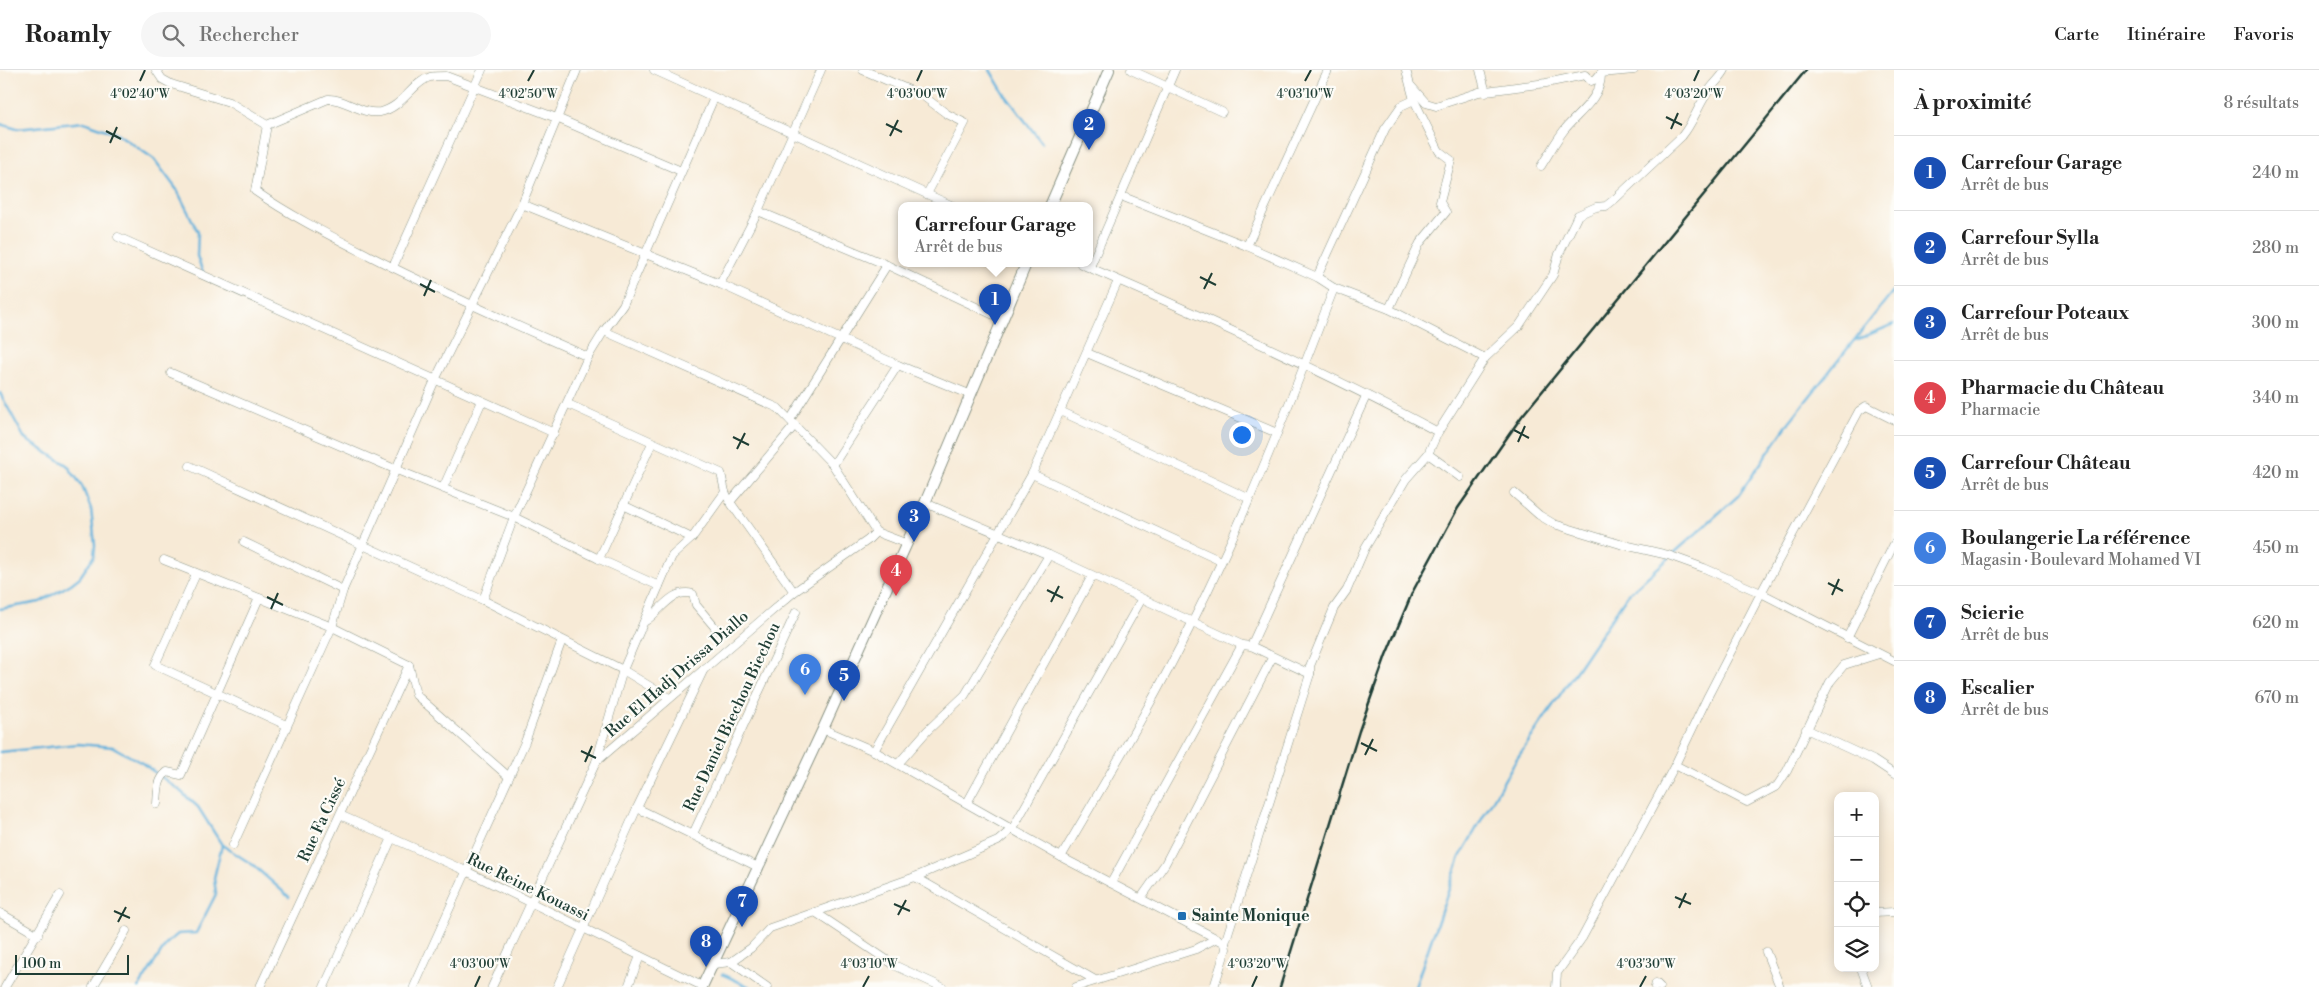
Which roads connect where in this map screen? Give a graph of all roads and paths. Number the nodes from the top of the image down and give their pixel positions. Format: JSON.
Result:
{"nodes":[{"id":1,"x":156,"y":70,"type":"edge"},
{"id":2,"x":482,"y":70,"type":"edge"},
{"id":3,"x":577,"y":70,"type":"edge"},
{"id":4,"x":654,"y":70,"type":"edge"},
{"id":5,"x":821,"y":70,"type":"edge"},
{"id":6,"x":863,"y":70,"type":"edge"},
{"id":7,"x":1109,"y":70,"type":"edge"},
{"id":8,"x":1131,"y":70,"type":"edge"},
{"id":9,"x":1175,"y":70,"type":"edge"},
{"id":10,"x":1317,"y":70,"type":"edge"},
{"id":11,"x":1406,"y":70,"type":"edge"},
{"id":12,"x":1480,"y":70,"type":"edge"},
{"id":13,"x":1634,"y":70,"type":"edge"},
{"id":14,"x":1725,"y":70,"type":"edge"},
{"id":15,"x":1600,"y":71,"type":"edge"},
{"id":16,"x":1327,"y":72,"type":"edge"},
{"id":17,"x":474,"y":86,"type":"junction"},
{"id":18,"x":1411,"y":86,"type":"junction"},
{"id":19,"x":1167,"y":87,"type":"junction"},
{"id":20,"x":1486,"y":93,"type":"junction"},
{"id":21,"x":714,"y":98,"type":"junction"},
{"id":22,"x":1414,"y":100,"type":"junction"},
{"id":23,"x":1222,"y":112,"type":"dead end"},
{"id":24,"x":559,"y":119,"type":"junction"},
{"id":25,"x":268,"y":125,"type":"junction"},
{"id":26,"x":792,"y":132,"type":"junction"},
{"id":27,"x":1541,"y":166,"type":"dead end"},
{"id":28,"x":681,"y":171,"type":"junction"},
{"id":29,"x":927,"y":194,"type":"junction"},
{"id":30,"x":1121,"y":196,"type":"junction"},
{"id":31,"x":944,"y":202,"type":"edge"},
{"id":32,"x":1052,"y":202,"type":"edge"},
{"id":33,"x":522,"y":204,"type":"junction"},
{"id":34,"x":758,"y":211,"type":"junction"},
{"id":35,"x":118,"y":237,"type":"dead end"},
{"id":36,"x":1247,"y":246,"type":"junction"},
{"id":37,"x":646,"y":253,"type":"junction"},
{"id":38,"x":1093,"y":261,"type":"edge"},
{"id":39,"x":887,"y":265,"type":"junction"},
{"id":40,"x":392,"y":267,"type":"junction"},
{"id":41,"x":1025,"y":267,"type":"edge"},
{"id":42,"x":1090,"y":268,"type":"edge"},
{"id":43,"x":1317,"y":278,"type":"junction"},
{"id":44,"x":1118,"y":281,"type":"junction"},
{"id":45,"x":720,"y":284,"type":"junction"},
{"id":46,"x":1334,"y":288,"type":"junction"},
{"id":47,"x":472,"y":306,"type":"junction"},
{"id":48,"x":1389,"y":309,"type":"junction"},
{"id":49,"x":1002,"y":319,"type":"junction"},
{"id":50,"x":604,"y":331,"type":"junction"},
{"id":51,"x":842,"y":338,"type":"junction"},
{"id":52,"x":1087,"y":353,"type":"junction"},
{"id":53,"x":588,"y":357,"type":"junction"},
{"id":54,"x":1485,"y":358,"type":"junction"},
{"id":55,"x":1305,"y":364,"type":"junction"},
{"id":56,"x":898,"y":365,"type":"junction"},
{"id":57,"x":171,"y":373,"type":"dead end"},
{"id":58,"x":435,"y":380,"type":"junction"},
{"id":59,"x":970,"y":394,"type":"junction"},
{"id":60,"x":1367,"y":394,"type":"junction"},
{"id":61,"x":482,"y":401,"type":"junction"},
{"id":62,"x":568,"y":404,"type":"junction"},
{"id":63,"x":1060,"y":411,"type":"junction"},
{"id":64,"x":1894,"y":420,"type":"edge"},
{"id":65,"x":793,"y":422,"type":"junction"},
{"id":66,"x":554,"y":432,"type":"junction"},
{"id":67,"x":1438,"y":432,"type":"junction"},
{"id":68,"x":1278,"y":433,"type":"junction"},
{"id":69,"x":652,"y":443,"type":"junction"},
{"id":70,"x":1428,"y":454,"type":"junction"},
{"id":71,"x":833,"y":465,"type":"junction"},
{"id":72,"x":190,"y":466,"type":"dead end"},
{"id":73,"x":397,"y":470,"type":"junction"},
{"id":74,"x":1032,"y":474,"type":"junction"},
{"id":75,"x":1460,"y":477,"type":"dead end"},
{"id":76,"x":443,"y":488,"type":"junction"},
{"id":77,"x":725,"y":492,"type":"junction"},
{"id":78,"x":1514,"y":493,"type":"dead end"},
{"id":79,"x":1248,"y":498,"type":"junction"},
{"id":80,"x":730,"y":502,"type":"junction"},
{"id":81,"x":925,"y":503,"type":"junction"},
{"id":82,"x":623,"y":505,"type":"junction"},
{"id":83,"x":514,"y":517,"type":"junction"},
{"id":84,"x":876,"y":532,"type":"junction"},
{"id":85,"x":999,"y":534,"type":"junction"},
{"id":86,"x":692,"y":538,"type":"junction"},
{"id":87,"x":244,"y":542,"type":"dead end"},
{"id":88,"x":905,"y":543,"type":"junction"},
{"id":89,"x":363,"y":544,"type":"junction"},
{"id":90,"x":1894,"y":544,"type":"edge"},
{"id":91,"x":1049,"y":555,"type":"junction"},
{"id":92,"x":599,"y":559,"type":"junction"},
{"id":93,"x":164,"y":560,"type":"dead end"},
{"id":94,"x":1221,"y":561,"type":"junction"},
{"id":95,"x":196,"y":574,"type":"junction"},
{"id":96,"x":1092,"y":576,"type":"junction"},
{"id":97,"x":659,"y":586,"type":"junction"},
{"id":98,"x":343,"y":590,"type":"junction"},
{"id":99,"x":794,"y":592,"type":"junction"},
{"id":100,"x":1761,"y":594,"type":"junction"},
{"id":101,"x":259,"y":598,"type":"junction"},
{"id":102,"x":483,"y":600,"type":"junction"},
{"id":103,"x":1142,"y":600,"type":"junction"},
{"id":104,"x":796,"y":612,"type":"dead end"},
{"id":105,"x":644,"y":622,"type":"junction"},
{"id":106,"x":1192,"y":623,"type":"junction"},
{"id":107,"x":332,"y":627,"type":"junction"},
{"id":108,"x":718,"y":631,"type":"dead end"},
{"id":109,"x":1847,"y":638,"type":"junction"},
{"id":110,"x":562,"y":640,"type":"junction"},
{"id":111,"x":1242,"y":645,"type":"junction"},
{"id":112,"x":1251,"y":646,"type":"junction"},
{"id":113,"x":1879,"y":654,"type":"junction"},
{"id":114,"x":1272,"y":658,"type":"junction"},
{"id":115,"x":1894,"y":661,"type":"edge"},
{"id":116,"x":409,"y":665,"type":"junction"},
{"id":117,"x":706,"y":667,"type":"junction"},
{"id":118,"x":624,"y":670,"type":"junction"},
{"id":119,"x":1310,"y":674,"type":"junction"},
{"id":120,"x":218,"y":696,"type":"junction"},
{"id":121,"x":669,"y":698,"type":"junction"},
{"id":122,"x":286,"y":725,"type":"junction"},
{"id":123,"x":823,"y":729,"type":"junction"},
{"id":124,"x":1806,"y":729,"type":"junction"},
{"id":125,"x":874,"y":751,"type":"junction"},
{"id":126,"x":596,"y":762,"type":"junction"},
{"id":127,"x":898,"y":764,"type":"junction"},
{"id":128,"x":1675,"y":765,"type":"junction"},
{"id":129,"x":1894,"y":774,"type":"edge"},
{"id":130,"x":509,"y":777,"type":"junction"},
{"id":131,"x":157,"y":804,"type":"dead end"},
{"id":132,"x":967,"y":804,"type":"junction"},
{"id":133,"x":637,"y":808,"type":"junction"},
{"id":134,"x":340,"y":814,"type":"junction"},
{"id":135,"x":1013,"y":828,"type":"junction"},
{"id":136,"x":693,"y":834,"type":"junction"},
{"id":137,"x":392,"y":838,"type":"junction"},
{"id":138,"x":233,"y":844,"type":"dead end"},
{"id":139,"x":1061,"y":857,"type":"junction"},
{"id":140,"x":758,"y":867,"type":"junction"},
{"id":141,"x":466,"y":872,"type":"junction"},
{"id":142,"x":915,"y":877,"type":"junction"},
{"id":143,"x":1112,"y":884,"type":"junction"},
{"id":144,"x":60,"y":895,"type":"dead end"},
{"id":145,"x":1141,"y":898,"type":"junction"},
{"id":146,"x":531,"y":903,"type":"junction"},
{"id":147,"x":815,"y":912,"type":"junction"},
{"id":148,"x":1894,"y":912,"type":"edge"},
{"id":149,"x":0,"y":913,"type":"edge"},
{"id":150,"x":1879,"y":913,"type":"edge"},
{"id":151,"x":582,"y":929,"type":"junction"},
{"id":152,"x":126,"y":931,"type":"dead end"},
{"id":153,"x":38,"y":935,"type":"junction"},
{"id":154,"x":1217,"y":938,"type":"junction"},
{"id":155,"x":1225,"y":943,"type":"junction"},
{"id":156,"x":1766,"y":952,"type":"dead end"},
{"id":157,"x":640,"y":956,"type":"junction"},
{"id":158,"x":731,"y":962,"type":"junction"},
{"id":159,"x":713,"y":964,"type":"junction"},
{"id":160,"x":1862,"y":972,"type":"edge"},
{"id":161,"x":1095,"y":980,"type":"junction"},
{"id":162,"x":6,"y":987,"type":"edge"},
{"id":163,"x":93,"y":987,"type":"edge"},
{"id":164,"x":260,"y":987,"type":"edge"},
{"id":165,"x":324,"y":987,"type":"edge"},
{"id":166,"x":414,"y":987,"type":"edge"},
{"id":167,"x":492,"y":987,"type":"edge"},
{"id":168,"x":556,"y":987,"type":"edge"},
{"id":169,"x":628,"y":987,"type":"edge"},
{"id":170,"x":702,"y":987,"type":"edge"},
{"id":171,"x":767,"y":987,"type":"edge"},
{"id":172,"x":942,"y":987,"type":"edge"},
{"id":173,"x":1076,"y":987,"type":"edge"},
{"id":174,"x":1214,"y":987,"type":"edge"},
{"id":175,"x":1556,"y":987,"type":"edge"},
{"id":176,"x":1655,"y":987,"type":"edge"},
{"id":177,"x":1660,"y":987,"type":"edge"},
{"id":178,"x":1780,"y":987,"type":"edge"},
{"id":179,"x":1868,"y":987,"type":"edge"}],
"edges":[{"from":1,"to":25,"type":"street"},
{"from":2,"to":17,"type":"street"},
{"from":3,"to":24,"type":"street"},
{"from":4,"to":21,"type":"street"},
{"from":5,"to":26,"type":"street"},
{"from":6,"to":29,"type":"street"},
{"from":7,"to":32,"type":"main road"},
{"from":8,"to":19,"type":"street"},
{"from":9,"to":19,"type":"street"},
{"from":10,"to":16,"type":"street"},
{"from":11,"to":18,"type":"street"},
{"from":12,"to":20,"type":"street"},
{"from":13,"to":15,"type":"street"},
{"from":14,"to":54,"type":"street"},
{"from":15,"to":20,"type":"street"},
{"from":15,"to":27,"type":"street"},
{"from":16,"to":36,"type":"street"},
{"from":17,"to":24,"type":"street"},
{"from":17,"to":25,"type":"street"},
{"from":17,"to":40,"type":"street"},
{"from":18,"to":20,"type":"street"},
{"from":18,"to":22,"type":"street"},
{"from":19,"to":23,"type":"street"},
{"from":19,"to":30,"type":"street"},
{"from":21,"to":26,"type":"street"},
{"from":21,"to":28,"type":"street"},
{"from":22,"to":43,"type":"street"},
{"from":22,"to":48,"type":"street"},
{"from":24,"to":28,"type":"street"},
{"from":24,"to":33,"type":"street"},
{"from":25,"to":40,"type":"street"},
{"from":26,"to":29,"type":"street"},
{"from":26,"to":34,"type":"street"},
{"from":28,"to":37,"type":"street"},
{"from":29,"to":31,"type":"street"},
{"from":30,"to":36,"type":"street"},
{"from":30,"to":38,"type":"street"},
{"from":33,"to":37,"type":"street"},
{"from":33,"to":47,"type":"street"},
{"from":34,"to":39,"type":"street"},
{"from":34,"to":45,"type":"street"},
{"from":35,"to":58,"type":"street"},
{"from":36,"to":43,"type":"street"},
{"from":37,"to":45,"type":"street"},
{"from":37,"to":50,"type":"street"},
{"from":39,"to":49,"type":"street"},
{"from":39,"to":51,"type":"street"},
{"from":40,"to":47,"type":"street"},
{"from":41,"to":49,"type":"main road"},
{"from":42,"to":44,"type":"street"},
{"from":43,"to":46,"type":"street"},
{"from":44,"to":52,"type":"street"},
{"from":44,"to":55,"type":"street"},
{"from":45,"to":51,"type":"street"},
{"from":46,"to":48,"type":"street"},
{"from":46,"to":55,"type":"street"},
{"from":47,"to":53,"type":"street"},
{"from":47,"to":58,"type":"street"},
{"from":48,"to":54,"type":"street"},
{"from":49,"to":59,"type":"main road"},
{"from":50,"to":53,"type":"street"},
{"from":50,"to":65,"type":"street"},
{"from":51,"to":56,"type":"street"},
{"from":51,"to":65,"type":"street"},
{"from":52,"to":63,"type":"street"},
{"from":52,"to":68,"type":"street"},
{"from":53,"to":62,"type":"street"},
{"from":54,"to":67,"type":"street"},
{"from":55,"to":60,"type":"street"},
{"from":55,"to":68,"type":"street"},
{"from":56,"to":59,"type":"street"},
{"from":56,"to":71,"type":"street"},
{"from":57,"to":73,"type":"street"},
{"from":58,"to":61,"type":"street"},
{"from":58,"to":73,"type":"street"},
{"from":59,"to":81,"type":"main road"},
{"from":60,"to":67,"type":"street"},
{"from":60,"to":112,"type":"street"},
{"from":61,"to":66,"type":"street"},
{"from":61,"to":76,"type":"street"},
{"from":62,"to":66,"type":"street"},
{"from":62,"to":69,"type":"street"},
{"from":63,"to":74,"type":"street"},
{"from":63,"to":79,"type":"street"},
{"from":64,"to":100,"type":"street"},
{"from":65,"to":71,"type":"street"},
{"from":65,"to":80,"type":"street"},
{"from":66,"to":83,"type":"street"},
{"from":67,"to":70,"type":"street"},
{"from":68,"to":79,"type":"street"},
{"from":69,"to":77,"type":"street"},
{"from":69,"to":82,"type":"street"},
{"from":70,"to":75,"type":"street"},
{"from":70,"to":119,"type":"street"},
{"from":71,"to":84,"type":"street"},
{"from":72,"to":89,"type":"street"},
{"from":73,"to":76,"type":"street"},
{"from":73,"to":89,"type":"street"},
{"from":74,"to":85,"type":"street"},
{"from":74,"to":94,"type":"street"},
{"from":76,"to":83,"type":"street"},
{"from":77,"to":80,"type":"street"},
{"from":77,"to":86,"type":"street"},
{"from":78,"to":100,"type":"street"},
{"from":79,"to":94,"type":"street"},
{"from":80,"to":99,"type":"street"},
{"from":81,"to":85,"type":"street"},
{"from":81,"to":88,"type":"main road"},
{"from":82,"to":86,"type":"street"},
{"from":82,"to":92,"type":"street"},
{"from":83,"to":92,"type":"street"},
{"from":83,"to":102,"type":"street"},
{"from":84,"to":88,"type":"street"},
{"from":84,"to":99,"type":"street","name":"Rue El Hadj Drissa Diallo"},
{"from":85,"to":91,"type":"street"},
{"from":85,"to":125,"type":"street"},
{"from":86,"to":97,"type":"street"},
{"from":87,"to":98,"type":"street"},
{"from":88,"to":123,"type":"main road"},
{"from":89,"to":98,"type":"street"},
{"from":89,"to":102,"type":"street"},
{"from":90,"to":109,"type":"street"},
{"from":91,"to":96,"type":"street"},
{"from":91,"to":127,"type":"street"},
{"from":92,"to":97,"type":"street"},
{"from":93,"to":95,"type":"street"},
{"from":94,"to":106,"type":"street"},
{"from":95,"to":101,"type":"street"},
{"from":95,"to":120,"type":"street"},
{"from":96,"to":103,"type":"street"},
{"from":96,"to":132,"type":"street"},
{"from":97,"to":105,"type":"street"},
{"from":98,"to":107,"type":"street"},
{"from":99,"to":117,"type":"street","name":"Rue El Hadj Drissa Diallo"},
{"from":100,"to":109,"type":"street"},
{"from":100,"to":128,"type":"street"},
{"from":101,"to":107,"type":"street"},
{"from":101,"to":120,"type":"street"},
{"from":102,"to":110,"type":"street"},
{"from":103,"to":106,"type":"street"},
{"from":103,"to":135,"type":"street"},
{"from":104,"to":136,"type":"street","name":"Rue Daniel Biechou Biechou"},
{"from":105,"to":108,"type":"street"},
{"from":105,"to":118,"type":"street"},
{"from":106,"to":111,"type":"street"},
{"from":106,"to":139,"type":"street"},
{"from":107,"to":116,"type":"street"},
{"from":107,"to":122,"type":"street"},
{"from":109,"to":113,"type":"street"},
{"from":110,"to":118,"type":"street"},
{"from":110,"to":130,"type":"street"},
{"from":111,"to":112,"type":"street"},
{"from":111,"to":143,"type":"street"},
{"from":112,"to":114,"type":"street"},
{"from":113,"to":115,"type":"street"},
{"from":113,"to":124,"type":"street"},
{"from":114,"to":119,"type":"street"},
{"from":114,"to":145,"type":"street"},
{"from":116,"to":130,"type":"street"},
{"from":116,"to":134,"type":"street","name":"Rue Fa Cissé"},
{"from":117,"to":121,"type":"street","name":"Rue El Hadj Drissa Diallo"},
{"from":117,"to":133,"type":"street"},
{"from":118,"to":121,"type":"street"},
{"from":118,"to":126,"type":"street"},
{"from":119,"to":155,"type":"street"},
{"from":120,"to":122,"type":"street"},
{"from":120,"to":131,"type":"street"},
{"from":121,"to":126,"type":"street","name":"Rue El Hadj Drissa Diallo"},
{"from":122,"to":138,"type":"street"},
{"from":123,"to":125,"type":"street"},
{"from":123,"to":140,"type":"main road"},
{"from":124,"to":128,"type":"street"},
{"from":124,"to":129,"type":"street"},
{"from":125,"to":127,"type":"street"},
{"from":126,"to":146,"type":"street","name":"Rue El Hadj Drissa Diallo"},
{"from":127,"to":132,"type":"street"},
{"from":128,"to":175,"type":"street"},
{"from":130,"to":141,"type":"street"},
{"from":132,"to":135,"type":"street"},
{"from":133,"to":136,"type":"street"},
{"from":133,"to":151,"type":"street"},
{"from":134,"to":137,"type":"street","name":"Rue Reine Kouassi"},
{"from":134,"to":164,"type":"street","name":"Rue Fa Cissé"},
{"from":135,"to":139,"type":"street"},
{"from":135,"to":142,"type":"street"},
{"from":136,"to":140,"type":"street"},
{"from":137,"to":141,"type":"street","name":"Rue Reine Kouassi"},
{"from":137,"to":165,"type":"street"},
{"from":139,"to":143,"type":"street"},
{"from":140,"to":159,"type":"main road"},
{"from":141,"to":146,"type":"street","name":"Rue Reine Kouassi"},
{"from":141,"to":166,"type":"street"},
{"from":142,"to":147,"type":"street"},
{"from":142,"to":161,"type":"street"},
{"from":143,"to":145,"type":"street"},
{"from":144,"to":153,"type":"street"},
{"from":145,"to":154,"type":"street"},
{"from":146,"to":151,"type":"street","name":"Rue Reine Kouassi"},
{"from":146,"to":167,"type":"street","name":"Rue El Hadj Drissa Diallo"},
{"from":147,"to":158,"type":"street"},
{"from":147,"to":172,"type":"street"},
{"from":148,"to":150,"type":"street"},
{"from":149,"to":153,"type":"street"},
{"from":151,"to":157,"type":"street","name":"Rue Reine Kouassi"},
{"from":151,"to":168,"type":"street"},
{"from":152,"to":163,"type":"street"},
{"from":153,"to":162,"type":"street"},
{"from":154,"to":155,"type":"street"},
{"from":154,"to":161,"type":"street"},
{"from":155,"to":174,"type":"street"},
{"from":156,"to":178,"type":"street"},
{"from":157,"to":169,"type":"street"},
{"from":157,"to":170,"type":"street","name":"Rue Reine Kouassi"},
{"from":158,"to":159,"type":"street"},
{"from":158,"to":171,"type":"street"},
{"from":159,"to":170,"type":"main road"},
{"from":160,"to":179,"type":"street"},
{"from":161,"to":173,"type":"street"},
{"from":176,"to":177,"type":"street"}]}
